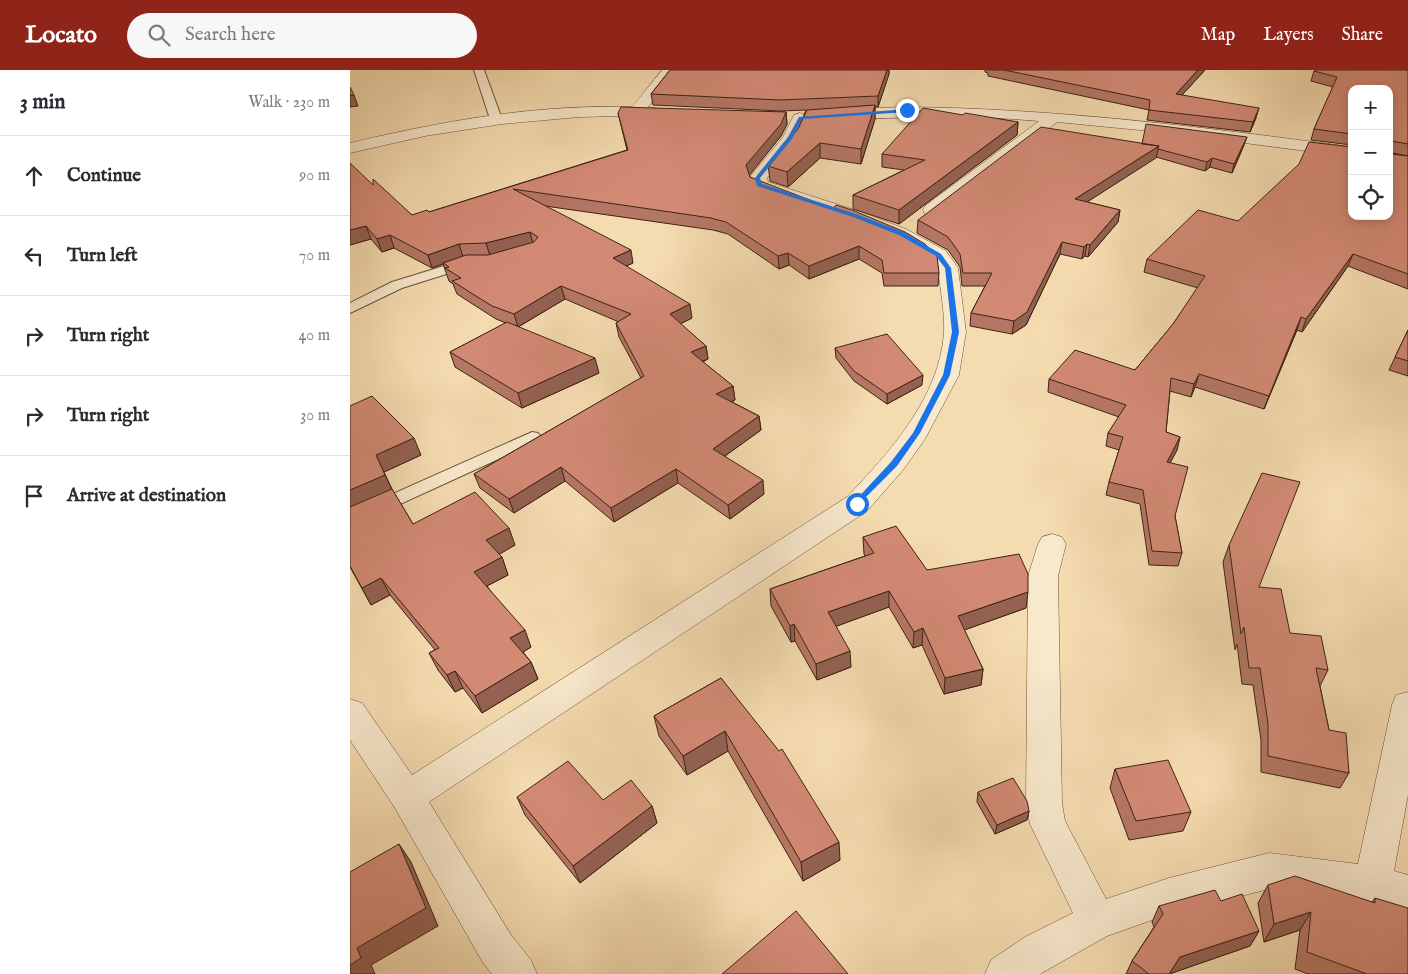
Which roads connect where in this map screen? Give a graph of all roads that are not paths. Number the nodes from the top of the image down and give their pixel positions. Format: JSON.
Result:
{"nodes":[{"id":1,"x":479,"y":70,"type":"edge"},
{"id":2,"x":670,"y":70,"type":"edge"},
{"id":3,"x":637,"y":111,"type":"junction"},
{"id":4,"x":675,"y":112,"type":"edge"},
{"id":5,"x":1054,"y":117,"type":"junction"},
{"id":6,"x":496,"y":119,"type":"junction"},
{"id":7,"x":350,"y":148,"type":"edge"},
{"id":8,"x":1348,"y":151,"type":"edge"},
{"id":9,"x":901,"y":234,"type":"junction"},
{"id":10,"x":484,"y":262,"type":"edge"},
{"id":11,"x":350,"y":309,"type":"edge"},
{"id":12,"x":532,"y":437,"type":"dead end"},
{"id":13,"x":350,"y":521,"type":"edge"},
{"id":14,"x":1052,"y":544,"type":"dead end"},
{"id":15,"x":1408,"y":704,"type":"edge"},
{"id":16,"x":350,"y":713,"type":"edge"},
{"id":17,"x":407,"y":797,"type":"junction"},
{"id":18,"x":1391,"y":888,"type":"edge"},
{"id":19,"x":1097,"y":921,"type":"junction"},
{"id":20,"x":517,"y":974,"type":"edge"},
{"id":21,"x":1005,"y":974,"type":"edge"}],
"edges":[{"from":1,"to":6,"type":"lane"},
{"from":2,"to":3,"type":"street"},
{"from":3,"to":4,"type":"street"},
{"from":3,"to":6,"type":"street"},
{"from":5,"to":8,"type":"street"},
{"from":5,"to":9,"type":"street"},
{"from":5,"to":9,"type":"street"},
{"from":6,"to":7,"type":"street"},
{"from":9,"to":17,"type":"street"},
{"from":10,"to":11,"type":"lane"},
{"from":12,"to":13,"type":"lane"},
{"from":14,"to":19,"type":"street"},
{"from":15,"to":18,"type":"street"},
{"from":16,"to":17,"type":"street"},
{"from":17,"to":20,"type":"street"},
{"from":18,"to":19,"type":"street"},
{"from":19,"to":21,"type":"street"}]}
